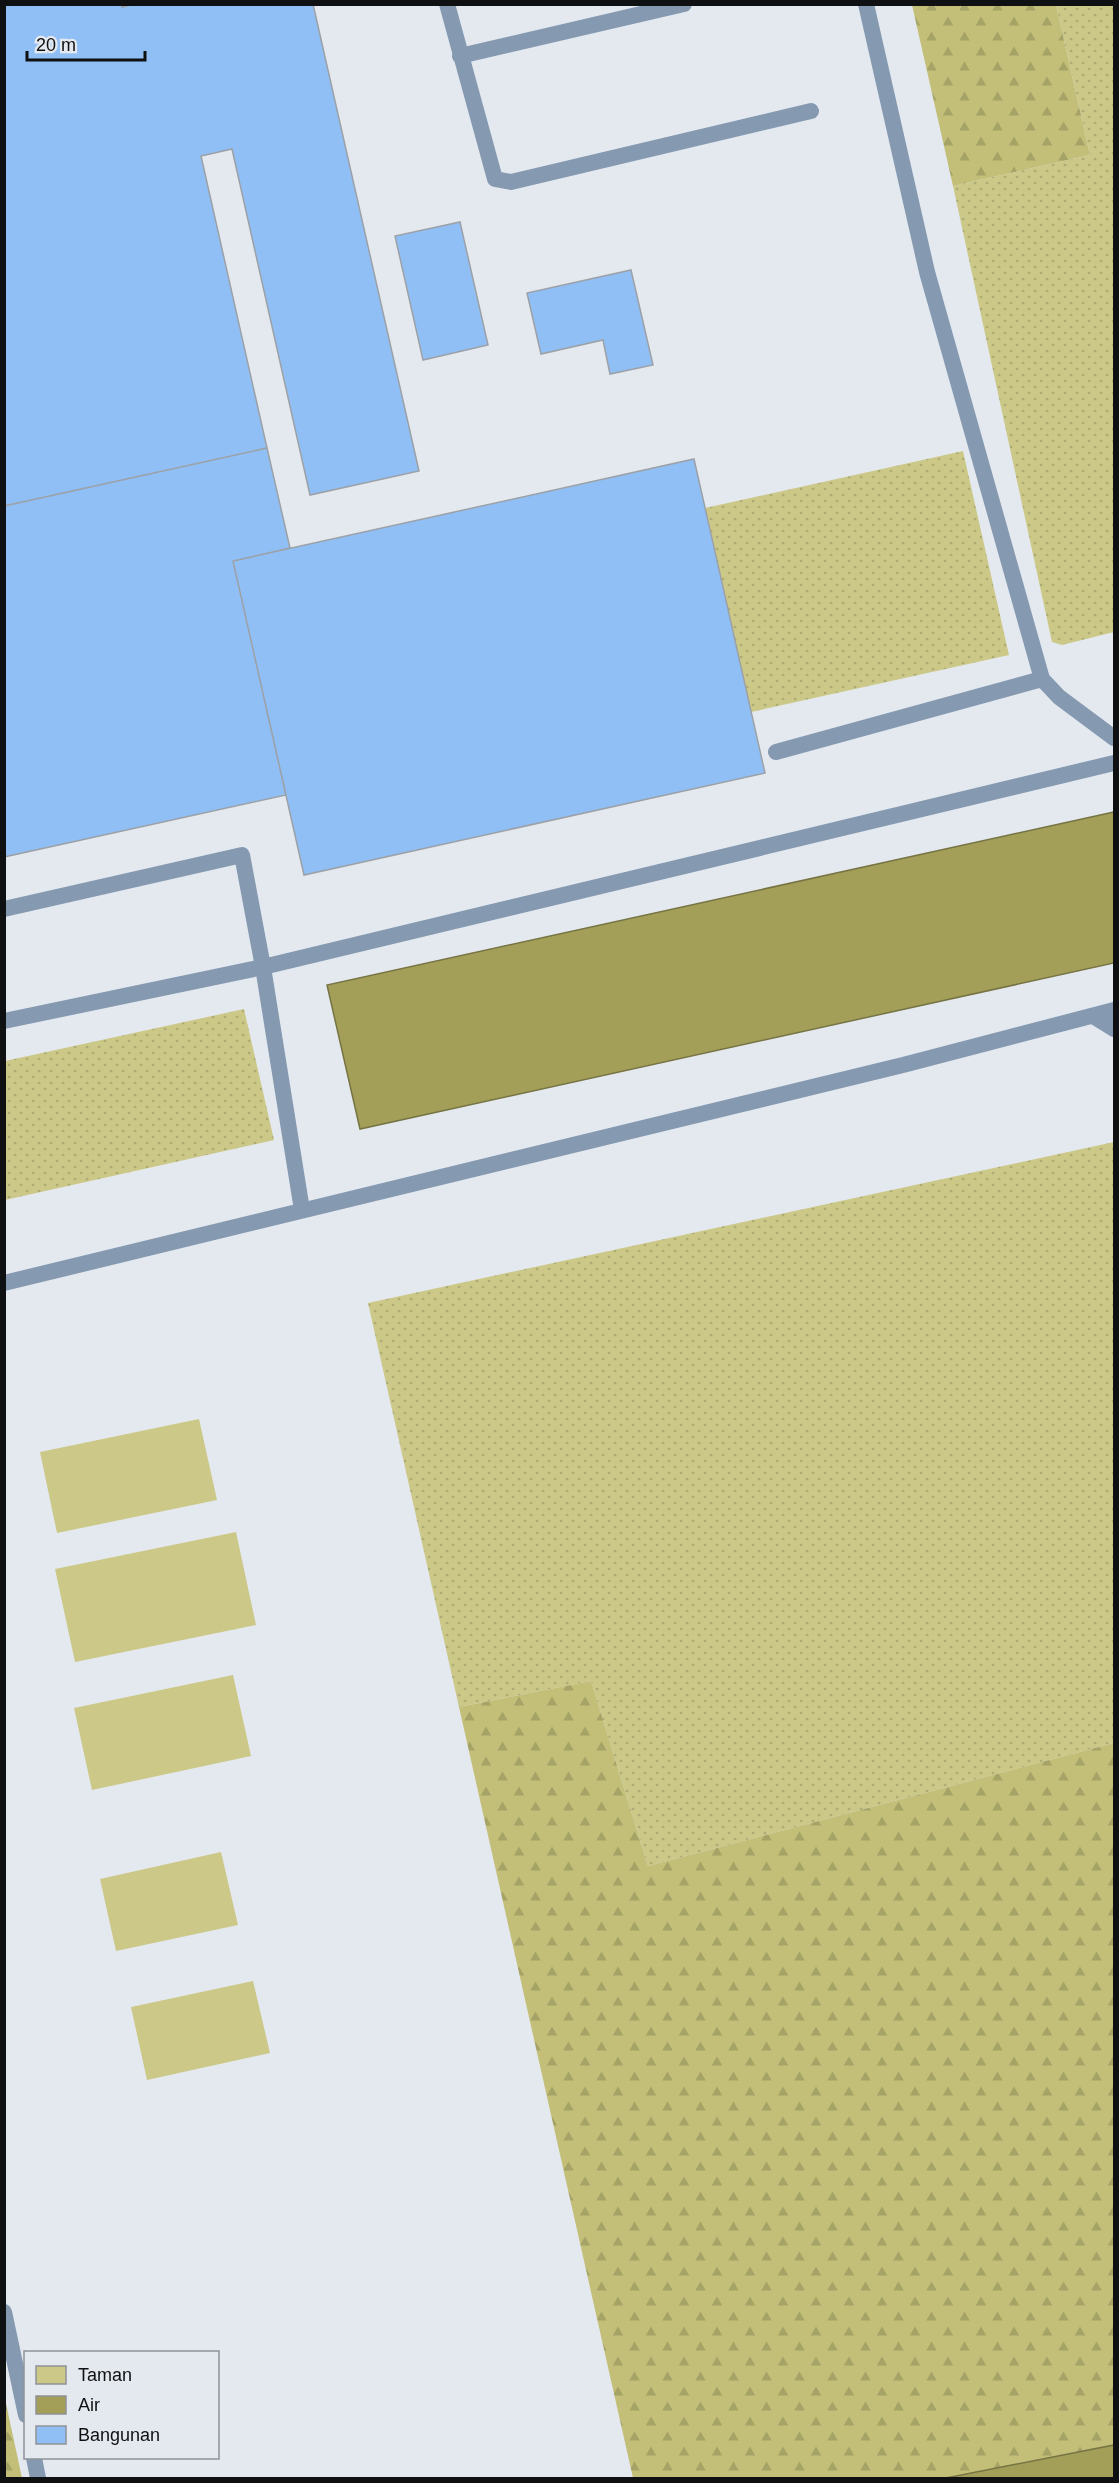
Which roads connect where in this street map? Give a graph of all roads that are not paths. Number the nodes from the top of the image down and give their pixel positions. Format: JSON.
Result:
{"nodes":[{"id":1,"x":447,"y":4,"type":"edge"},
{"id":2,"x":684,"y":4,"type":"edge"},
{"id":3,"x":866,"y":4,"type":"edge"},
{"id":4,"x":460,"y":56,"type":"junction"},
{"id":5,"x":811,"y":111,"type":"dead end"},
{"id":6,"x":1042,"y":679,"type":"junction"},
{"id":7,"x":1114,"y":738,"type":"edge"},
{"id":8,"x":776,"y":752,"type":"dead end"},
{"id":9,"x":1114,"y":763,"type":"edge"},
{"id":10,"x":4,"y":909,"type":"edge"},
{"id":11,"x":263,"y":966,"type":"junction"},
{"id":12,"x":1114,"y":1010,"type":"edge"},
{"id":13,"x":1093,"y":1016,"type":"junction"},
{"id":14,"x":4,"y":1021,"type":"edge"},
{"id":15,"x":1114,"y":1029,"type":"edge"},
{"id":16,"x":302,"y":1210,"type":"junction"},
{"id":17,"x":4,"y":1283,"type":"edge"},
{"id":18,"x":4,"y":2312,"type":"edge"},
{"id":19,"x":24,"y":2406,"type":"edge"},
{"id":20,"x":34,"y":2459,"type":"edge"},
{"id":21,"x":38,"y":2478,"type":"edge"}],
"edges":[{"from":1,"to":4,"type":"lane"},
{"from":2,"to":4,"type":"lane"},
{"from":3,"to":6,"type":"lane"},
{"from":4,"to":5,"type":"lane"},
{"from":6,"to":7,"type":"lane"},
{"from":6,"to":8,"type":"lane"},
{"from":9,"to":11,"type":"lane"},
{"from":10,"to":11,"type":"lane"},
{"from":11,"to":14,"type":"lane"},
{"from":11,"to":16,"type":"lane"},
{"from":12,"to":13,"type":"lane"},
{"from":13,"to":15,"type":"lane"},
{"from":13,"to":16,"type":"lane"},
{"from":16,"to":17,"type":"lane"},
{"from":18,"to":19,"type":"lane"},
{"from":20,"to":21,"type":"lane"}]}
